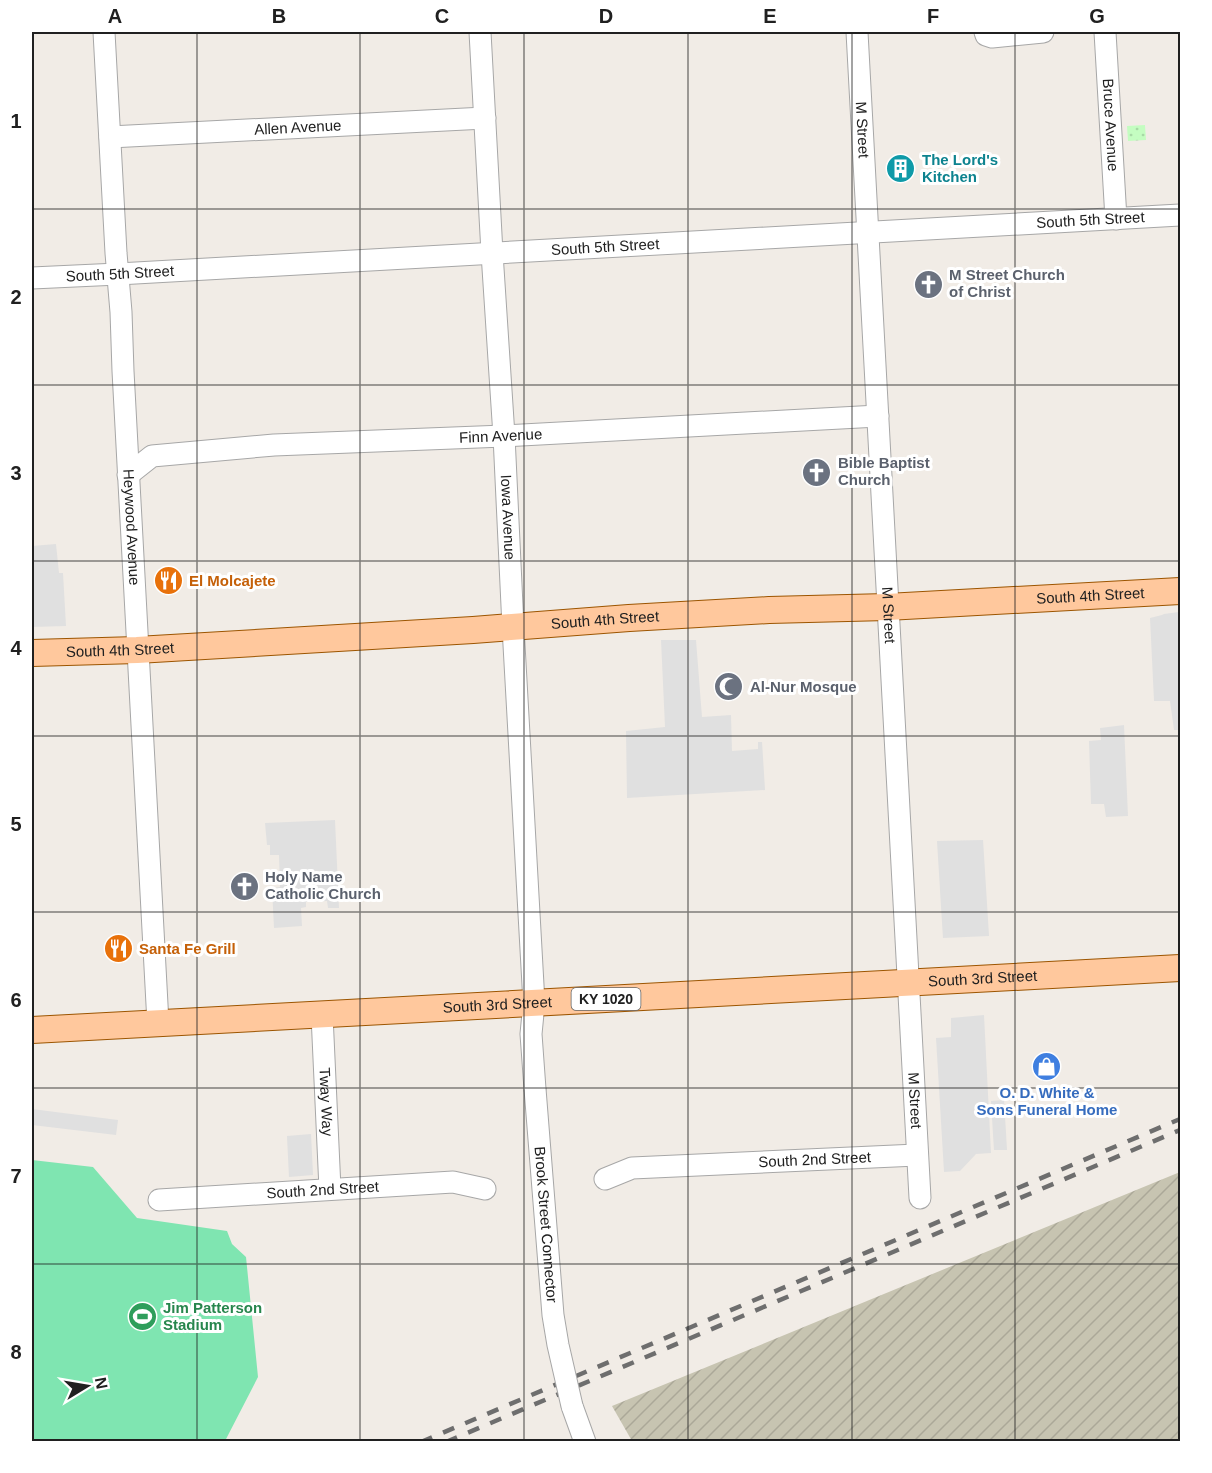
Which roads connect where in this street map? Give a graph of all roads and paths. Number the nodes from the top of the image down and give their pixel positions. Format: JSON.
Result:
{"nodes":[{"id":1,"x":104,"y":32,"type":"edge"},
{"id":2,"x":480,"y":32,"type":"edge"},
{"id":3,"x":857,"y":32,"type":"edge"},
{"id":4,"x":985,"y":32,"type":"edge"},
{"id":5,"x":1043,"y":32,"type":"edge"},
{"id":6,"x":1105,"y":32,"type":"edge"},
{"id":7,"x":485,"y":118,"type":"junction"},
{"id":8,"x":110,"y":137,"type":"junction"},
{"id":9,"x":1180,"y":215,"type":"edge"},
{"id":10,"x":1116,"y":219,"type":"junction"},
{"id":11,"x":868,"y":233,"type":"junction"},
{"id":12,"x":492,"y":253,"type":"junction"},
{"id":13,"x":118,"y":274,"type":"junction"},
{"id":14,"x":32,"y":278,"type":"edge"},
{"id":15,"x":878,"y":416,"type":"junction"},
{"id":16,"x":504,"y":436,"type":"junction"},
{"id":17,"x":128,"y":475,"type":"junction"},
{"id":18,"x":1180,"y":591,"type":"edge"},
{"id":19,"x":887,"y":607,"type":"junction"},
{"id":20,"x":513,"y":627,"type":"junction"},
{"id":21,"x":137,"y":650,"type":"junction"},
{"id":22,"x":32,"y":653,"type":"edge"},
{"id":23,"x":1180,"y":968,"type":"edge"},
{"id":24,"x":909,"y":982,"type":"junction"},
{"id":25,"x":534,"y":1003,"type":"junction"},
{"id":26,"x":322,"y":1014,"type":"junction"},
{"id":27,"x":158,"y":1023,"type":"junction"},
{"id":28,"x":32,"y":1030,"type":"edge"},
{"id":29,"x":917,"y":1155,"type":"junction"},
{"id":30,"x":605,"y":1179,"type":"dead end"},
{"id":31,"x":485,"y":1189,"type":"dead end"},
{"id":32,"x":330,"y":1190,"type":"junction"},
{"id":33,"x":920,"y":1198,"type":"dead end"},
{"id":34,"x":159,"y":1200,"type":"dead end"},
{"id":35,"x":585,"y":1442,"type":"edge"}],
"edges":[{"from":1,"to":8,"type":"street","name":"Heywood Avenue"},
{"from":2,"to":7,"type":"street","name":"Iowa Avenue"},
{"from":3,"to":11,"type":"street","name":"M Street"},
{"from":4,"to":5,"type":"street"},
{"from":6,"to":10,"type":"street","name":"Bruce Avenue"},
{"from":7,"to":8,"type":"street","name":"Allen Avenue"},
{"from":7,"to":12,"type":"street","name":"Iowa Avenue"},
{"from":8,"to":13,"type":"street","name":"Heywood Avenue"},
{"from":9,"to":10,"type":"street","name":"South 5th Street"},
{"from":10,"to":11,"type":"street","name":"South 5th Street"},
{"from":11,"to":12,"type":"street","name":"South 5th Street"},
{"from":11,"to":15,"type":"street","name":"M Street"},
{"from":12,"to":13,"type":"street","name":"South 5th Street"},
{"from":12,"to":16,"type":"street","name":"Iowa Avenue"},
{"from":13,"to":14,"type":"street","name":"South 5th Street"},
{"from":13,"to":17,"type":"street","name":"Heywood Avenue"},
{"from":15,"to":16,"type":"street","name":"Finn Avenue"},
{"from":15,"to":19,"type":"street","name":"M Street"},
{"from":16,"to":17,"type":"street","name":"Finn Avenue"},
{"from":16,"to":20,"type":"street","name":"Iowa Avenue"},
{"from":17,"to":21,"type":"street","name":"Heywood Avenue"},
{"from":18,"to":19,"type":"main road","name":"South 4th Street"},
{"from":19,"to":20,"type":"main road","name":"South 4th Street"},
{"from":19,"to":24,"type":"street","name":"M Street"},
{"from":20,"to":21,"type":"main road","name":"South 4th Street"},
{"from":20,"to":25,"type":"street","name":"Iowa Avenue"},
{"from":21,"to":22,"type":"main road","name":"South 4th Street"},
{"from":21,"to":27,"type":"street","name":"Heywood Avenue"},
{"from":23,"to":24,"type":"main road","name":"South 3rd Street","number":"KY 1020"},
{"from":24,"to":25,"type":"main road","name":"South 3rd Street","number":"KY 1020"},
{"from":24,"to":29,"type":"street","name":"M Street"},
{"from":25,"to":26,"type":"main road","name":"South 3rd Street","number":"KY 1020"},
{"from":25,"to":35,"type":"street","name":"Brook Street Connector","bridge":true},
{"from":26,"to":27,"type":"main road","name":"South 3rd Street","number":"KY 1020"},
{"from":26,"to":32,"type":"street","name":"Tway Way"},
{"from":27,"to":28,"type":"main road","name":"South 3rd Street","number":"KY 1020"},
{"from":29,"to":30,"type":"street","name":"South 2nd Street"},
{"from":29,"to":33,"type":"street","name":"M Street"},
{"from":31,"to":32,"type":"street","name":"South 2nd Street"},
{"from":32,"to":34,"type":"street","name":"South 2nd Street"}]}
